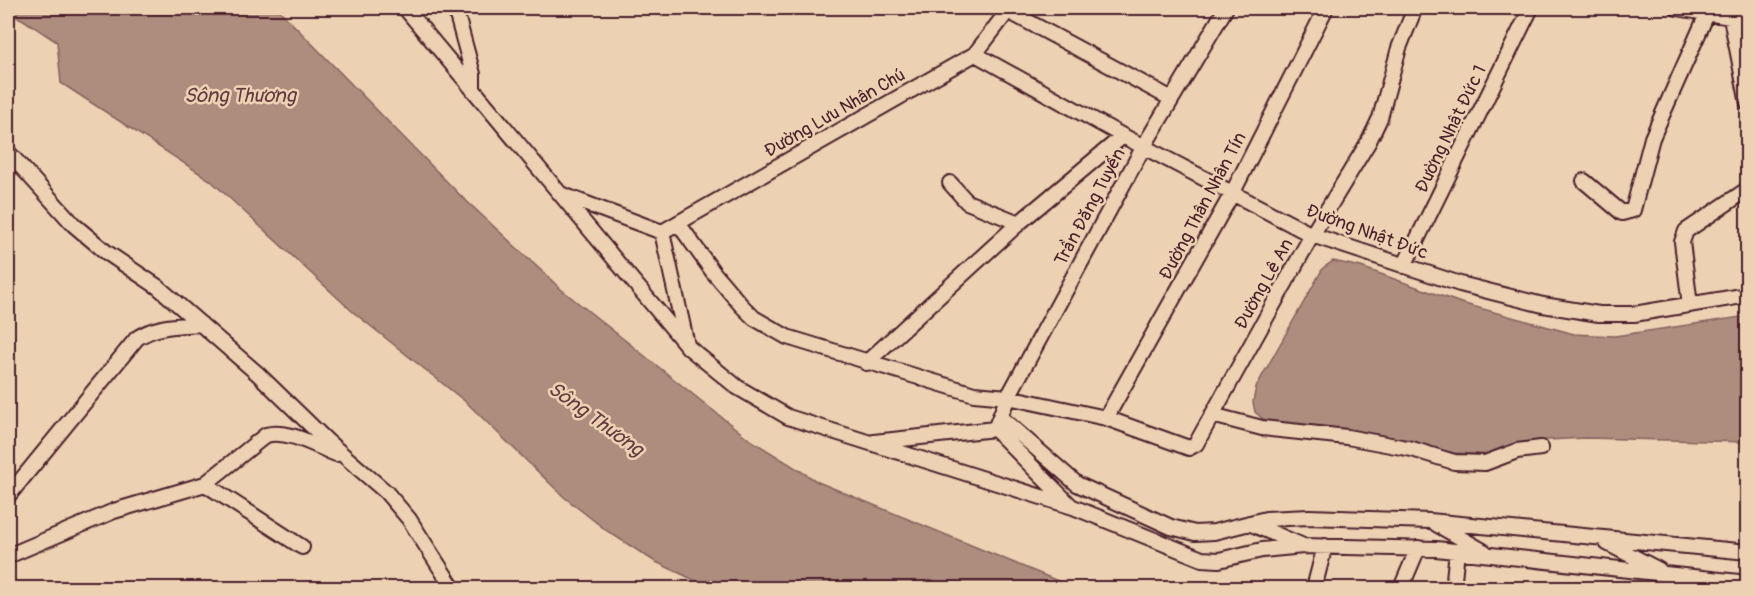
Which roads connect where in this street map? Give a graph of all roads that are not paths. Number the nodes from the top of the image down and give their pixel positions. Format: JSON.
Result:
{"nodes":[{"id":1,"x":405,"y":8,"type":"edge"},
{"id":2,"x":454,"y":8,"type":"edge"},
{"id":3,"x":1226,"y":8,"type":"edge"},
{"id":4,"x":1326,"y":8,"type":"edge"},
{"id":5,"x":1415,"y":8,"type":"edge"},
{"id":6,"x":1530,"y":8,"type":"edge"},
{"id":7,"x":1677,"y":8,"type":"edge"},
{"id":8,"x":1009,"y":9,"type":"edge"},
{"id":9,"x":1728,"y":13,"type":"edge"},
{"id":10,"x":1707,"y":14,"type":"junction"},
{"id":11,"x":1748,"y":20,"type":"edge"},
{"id":12,"x":975,"y":54,"type":"junction"},
{"id":13,"x":473,"y":90,"type":"junction"},
{"id":14,"x":1172,"y":99,"type":"junction"},
{"id":15,"x":1748,"y":104,"type":"edge"},
{"id":16,"x":1123,"y":136,"type":"junction"},
{"id":17,"x":1144,"y":146,"type":"junction"},
{"id":18,"x":8,"y":152,"type":"edge"},
{"id":19,"x":1584,"y":181,"type":"dead end"},
{"id":20,"x":950,"y":183,"type":"dead end"},
{"id":21,"x":1748,"y":189,"type":"edge"},
{"id":22,"x":1233,"y":192,"type":"junction"},
{"id":23,"x":563,"y":195,"type":"junction"},
{"id":24,"x":1019,"y":222,"type":"junction"},
{"id":25,"x":678,"y":223,"type":"junction"},
{"id":26,"x":662,"y":232,"type":"junction"},
{"id":27,"x":1312,"y":235,"type":"junction"},
{"id":28,"x":1404,"y":266,"type":"junction"},
{"id":29,"x":1748,"y":296,"type":"edge"},
{"id":30,"x":1690,"y":305,"type":"junction"},
{"id":31,"x":201,"y":324,"type":"junction"},
{"id":32,"x":688,"y":347,"type":"junction"},
{"id":33,"x":866,"y":363,"type":"junction"},
{"id":34,"x":1008,"y":397,"type":"junction"},
{"id":35,"x":1212,"y":415,"type":"junction"},
{"id":36,"x":1106,"y":418,"type":"junction"},
{"id":37,"x":998,"y":423,"type":"junction"},
{"id":38,"x":868,"y":443,"type":"junction"},
{"id":39,"x":1541,"y":448,"type":"dead end"},
{"id":40,"x":349,"y":459,"type":"junction"},
{"id":41,"x":205,"y":484,"type":"junction"},
{"id":42,"x":8,"y":496,"type":"edge"},
{"id":43,"x":1072,"y":507,"type":"junction"},
{"id":44,"x":1430,"y":521,"type":"junction"},
{"id":45,"x":1249,"y":523,"type":"junction"},
{"id":46,"x":1597,"y":537,"type":"junction"},
{"id":47,"x":1303,"y":546,"type":"junction"},
{"id":48,"x":1325,"y":546,"type":"junction"},
{"id":49,"x":302,"y":547,"type":"dead end"},
{"id":50,"x":1418,"y":548,"type":"junction"},
{"id":51,"x":1457,"y":551,"type":"junction"},
{"id":52,"x":1748,"y":552,"type":"edge"},
{"id":53,"x":1489,"y":554,"type":"junction"},
{"id":54,"x":8,"y":556,"type":"edge"},
{"id":55,"x":1667,"y":573,"type":"junction"},
{"id":56,"x":1748,"y":583,"type":"edge"},
{"id":57,"x":453,"y":588,"type":"edge"},
{"id":58,"x":1314,"y":588,"type":"edge"},
{"id":59,"x":1401,"y":588,"type":"edge"},
{"id":60,"x":1454,"y":588,"type":"edge"}],
"edges":[{"from":1,"to":13,"type":"street"},
{"from":2,"to":13,"type":"street"},
{"from":3,"to":14,"type":"street","name":"Trần Đăng Tuyển"},
{"from":4,"to":22,"type":"street","name":"Đường Thân Nhân Tín"},
{"from":5,"to":27,"type":"street","name":"Đường Lê An"},
{"from":6,"to":28,"type":"street","name":"Đường Nhật Đức 1"},
{"from":7,"to":10,"type":"street"},
{"from":8,"to":12,"type":"street","name":"Đường Lưu Nhân Chú"},
{"from":8,"to":14,"type":"street"},
{"from":9,"to":10,"type":"street"},
{"from":9,"to":11,"type":"street"},
{"from":9,"to":15,"type":"street"},
{"from":10,"to":19,"type":"street"},
{"from":12,"to":16,"type":"street","name":"Đường Nhật Đức"},
{"from":12,"to":25,"type":"street","name":"Đường Lưu Nhân Chú"},
{"from":13,"to":23,"type":"street"},
{"from":14,"to":17,"type":"street","name":"Trần Đăng Tuyển"},
{"from":16,"to":17,"type":"street","name":"Đường Nhật Đức"},
{"from":16,"to":24,"type":"street"},
{"from":17,"to":22,"type":"street","name":"Đường Nhật Đức"},
{"from":17,"to":34,"type":"street","name":"Trần Đăng Tuyển"},
{"from":18,"to":31,"type":"street"},
{"from":20,"to":24,"type":"street"},
{"from":21,"to":30,"type":"street"},
{"from":22,"to":27,"type":"street","name":"Đường Nhật Đức"},
{"from":22,"to":36,"type":"street","name":"Đường Thân Nhân Tín"},
{"from":23,"to":26,"type":"street"},
{"from":23,"to":32,"type":"street"},
{"from":24,"to":33,"type":"street"},
{"from":25,"to":26,"type":"street","name":"Đường Lưu Nhân Chú"},
{"from":25,"to":33,"type":"street"},
{"from":26,"to":32,"type":"street"},
{"from":27,"to":28,"type":"street","name":"Đường Nhật Đức"},
{"from":27,"to":35,"type":"street","name":"Đường Lê An"},
{"from":28,"to":30,"type":"street","name":"Đường Nhật Đức"},
{"from":29,"to":30,"type":"street","name":"Đường Nhật Đức"},
{"from":31,"to":40,"type":"street"},
{"from":31,"to":42,"type":"street"},
{"from":32,"to":38,"type":"street"},
{"from":33,"to":34,"type":"street"},
{"from":34,"to":36,"type":"street"},
{"from":34,"to":37,"type":"street","name":"Trần Đăng Tuyển"},
{"from":35,"to":36,"type":"street","name":"Đường Lê An"},
{"from":35,"to":39,"type":"street"},
{"from":37,"to":38,"type":"street"},
{"from":37,"to":43,"type":"street"},
{"from":37,"to":45,"type":"street"},
{"from":38,"to":43,"type":"street"},
{"from":40,"to":41,"type":"street"},
{"from":40,"to":57,"type":"street"},
{"from":41,"to":49,"type":"street"},
{"from":41,"to":54,"type":"street"},
{"from":43,"to":47,"type":"street"},
{"from":44,"to":45,"type":"street"},
{"from":44,"to":46,"type":"street"},
{"from":44,"to":53,"type":"street"},
{"from":45,"to":47,"type":"street"},
{"from":46,"to":52,"type":"street"},
{"from":46,"to":55,"type":"street"},
{"from":47,"to":48,"type":"street"},
{"from":48,"to":50,"type":"street"},
{"from":48,"to":58,"type":"street"},
{"from":50,"to":51,"type":"street"},
{"from":50,"to":59,"type":"street"},
{"from":51,"to":53,"type":"street"},
{"from":51,"to":60,"type":"street"},
{"from":53,"to":55,"type":"street"},
{"from":55,"to":56,"type":"street"}]}
